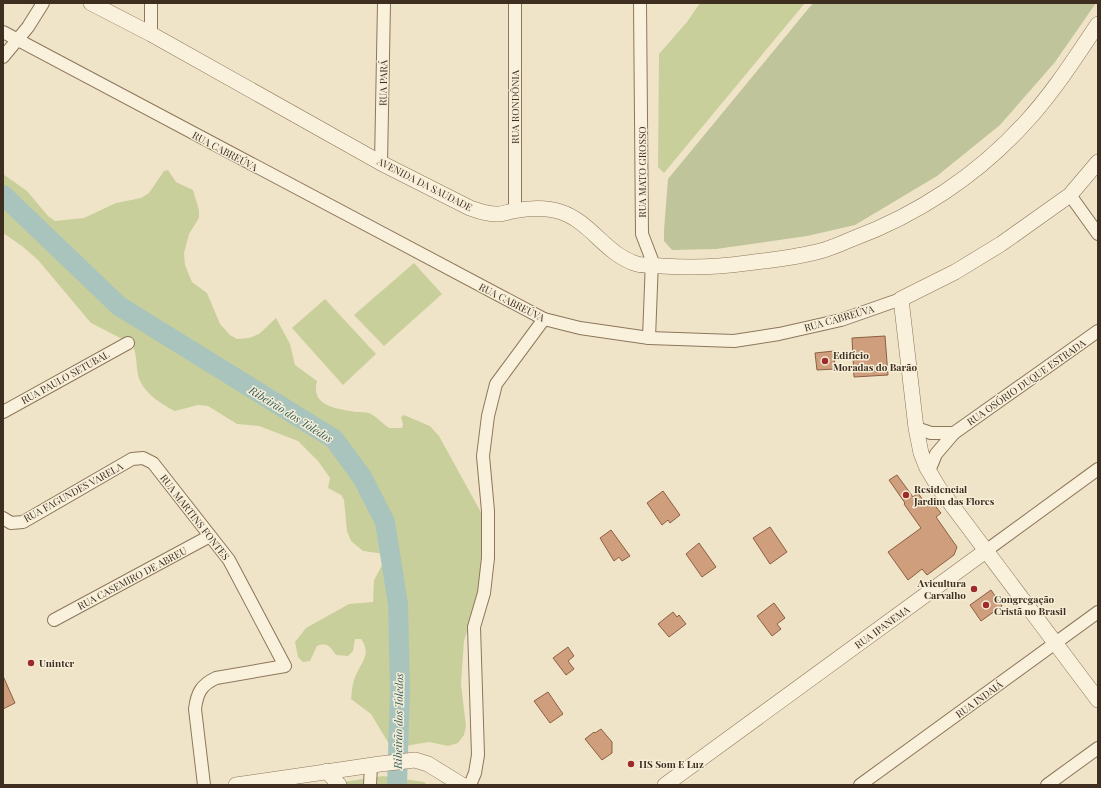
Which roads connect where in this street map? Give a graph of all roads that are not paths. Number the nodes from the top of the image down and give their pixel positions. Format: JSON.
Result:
{"nodes":[{"id":1,"x":43,"y":3,"type":"edge"},
{"id":2,"x":91,"y":3,"type":"edge"},
{"id":3,"x":151,"y":3,"type":"edge"},
{"id":4,"x":384,"y":3,"type":"edge"},
{"id":5,"x":515,"y":3,"type":"edge"},
{"id":6,"x":640,"y":3,"type":"edge"},
{"id":7,"x":1098,"y":24,"type":"edge"},
{"id":8,"x":3,"y":32,"type":"edge"},
{"id":9,"x":151,"y":34,"type":"junction"},
{"id":10,"x":18,"y":41,"type":"junction"},
{"id":11,"x":3,"y":57,"type":"edge"},
{"id":12,"x":1098,"y":162,"type":"edge"},
{"id":13,"x":381,"y":163,"type":"junction"},
{"id":14,"x":1070,"y":195,"type":"junction"},
{"id":15,"x":515,"y":211,"type":"junction"},
{"id":16,"x":1098,"y":234,"type":"edge"},
{"id":17,"x":652,"y":265,"type":"junction"},
{"id":18,"x":901,"y":299,"type":"junction"},
{"id":19,"x":544,"y":319,"type":"junction"},
{"id":20,"x":1098,"y":331,"type":"edge"},
{"id":21,"x":649,"y":338,"type":"junction"},
{"id":22,"x":128,"y":342,"type":"dead end"},
{"id":23,"x":3,"y":412,"type":"edge"},
{"id":24,"x":916,"y":428,"type":"junction"},
{"id":25,"x":954,"y":433,"type":"junction"},
{"id":26,"x":143,"y":458,"type":"joint"},
{"id":27,"x":1098,"y":469,"type":"edge"},
{"id":28,"x":929,"y":471,"type":"junction"},
{"id":29,"x":3,"y":518,"type":"edge"},
{"id":30,"x":210,"y":536,"type":"junction"},
{"id":31,"x":987,"y":550,"type":"junction"},
{"id":32,"x":1098,"y":612,"type":"edge"},
{"id":33,"x":54,"y":620,"type":"dead end"},
{"id":34,"x":1057,"y":643,"type":"junction"},
{"id":35,"x":1098,"y":700,"type":"edge"},
{"id":36,"x":1098,"y":748,"type":"edge"},
{"id":37,"x":375,"y":765,"type":"junction"},
{"id":38,"x":326,"y":771,"type":"junction"},
{"id":39,"x":204,"y":785,"type":"edge"},
{"id":40,"x":236,"y":785,"type":"edge"},
{"id":41,"x":339,"y":785,"type":"edge"},
{"id":42,"x":370,"y":785,"type":"edge"},
{"id":43,"x":462,"y":785,"type":"edge"},
{"id":44,"x":470,"y":785,"type":"edge"},
{"id":45,"x":665,"y":785,"type":"edge"},
{"id":46,"x":860,"y":785,"type":"edge"},
{"id":47,"x":1047,"y":785,"type":"edge"}],
"edges":[{"from":1,"to":10,"type":"street"},
{"from":2,"to":9,"type":"street","name":"AVENIDA DA SAUDADE"},
{"from":3,"to":9,"type":"street"},
{"from":4,"to":13,"type":"street","name":"RUA PARÁ"},
{"from":5,"to":15,"type":"street","name":"RUA RONDÔNIA"},
{"from":6,"to":17,"type":"street","name":"RUA MATO GROSSO"},
{"from":7,"to":17,"type":"street","name":"AVENIDA DA SAUDADE"},
{"from":8,"to":10,"type":"street","name":"RUA CABREÚVA"},
{"from":9,"to":13,"type":"street","name":"AVENIDA DA SAUDADE"},
{"from":10,"to":11,"type":"street"},
{"from":10,"to":19,"type":"street","name":"RUA CABREÚVA"},
{"from":12,"to":14,"type":"street","name":"RUA CABREÚVA"},
{"from":13,"to":15,"type":"street","name":"AVENIDA DA SAUDADE"},
{"from":14,"to":16,"type":"street"},
{"from":14,"to":18,"type":"street","name":"RUA CABREÚVA"},
{"from":15,"to":17,"type":"street","name":"AVENIDA DA SAUDADE"},
{"from":17,"to":21,"type":"street","name":"RUA MATO GROSSO"},
{"from":18,"to":21,"type":"street","name":"RUA CABREÚVA"},
{"from":18,"to":24,"type":"street"},
{"from":19,"to":21,"type":"street","name":"RUA CABREÚVA"},
{"from":19,"to":44,"type":"street"},
{"from":20,"to":25,"type":"street","name":"RUA OSÓRIO DUQUE ESTRADA"},
{"from":22,"to":23,"type":"street","name":"RUA PAULO SETUBAL"},
{"from":24,"to":25,"type":"street"},
{"from":24,"to":28,"type":"street"},
{"from":25,"to":28,"type":"street","name":"RUA OSÓRIO DUQUE ESTRADA"},
{"from":26,"to":29,"type":"street","name":"RUA FAGUNDES VARELA"},
{"from":26,"to":30,"type":"street","name":"RUA MARTINS FONTES"},
{"from":27,"to":31,"type":"street","name":"RUA IPANEMA"},
{"from":28,"to":31,"type":"street"},
{"from":30,"to":33,"type":"street","name":"RUA CASEMIRO DE ABREU"},
{"from":30,"to":39,"type":"street","name":"RUA MARTINS FONTES"},
{"from":31,"to":34,"type":"street"},
{"from":31,"to":45,"type":"street","name":"RUA IPANEMA"},
{"from":32,"to":34,"type":"street","name":"RUA INDAIÁ"},
{"from":34,"to":35,"type":"street"},
{"from":34,"to":46,"type":"street","name":"RUA INDAIÁ"},
{"from":36,"to":47,"type":"street"},
{"from":37,"to":38,"type":"street"},
{"from":37,"to":42,"type":"street"},
{"from":37,"to":43,"type":"street"},
{"from":38,"to":40,"type":"street"},
{"from":38,"to":41,"type":"street"}]}
